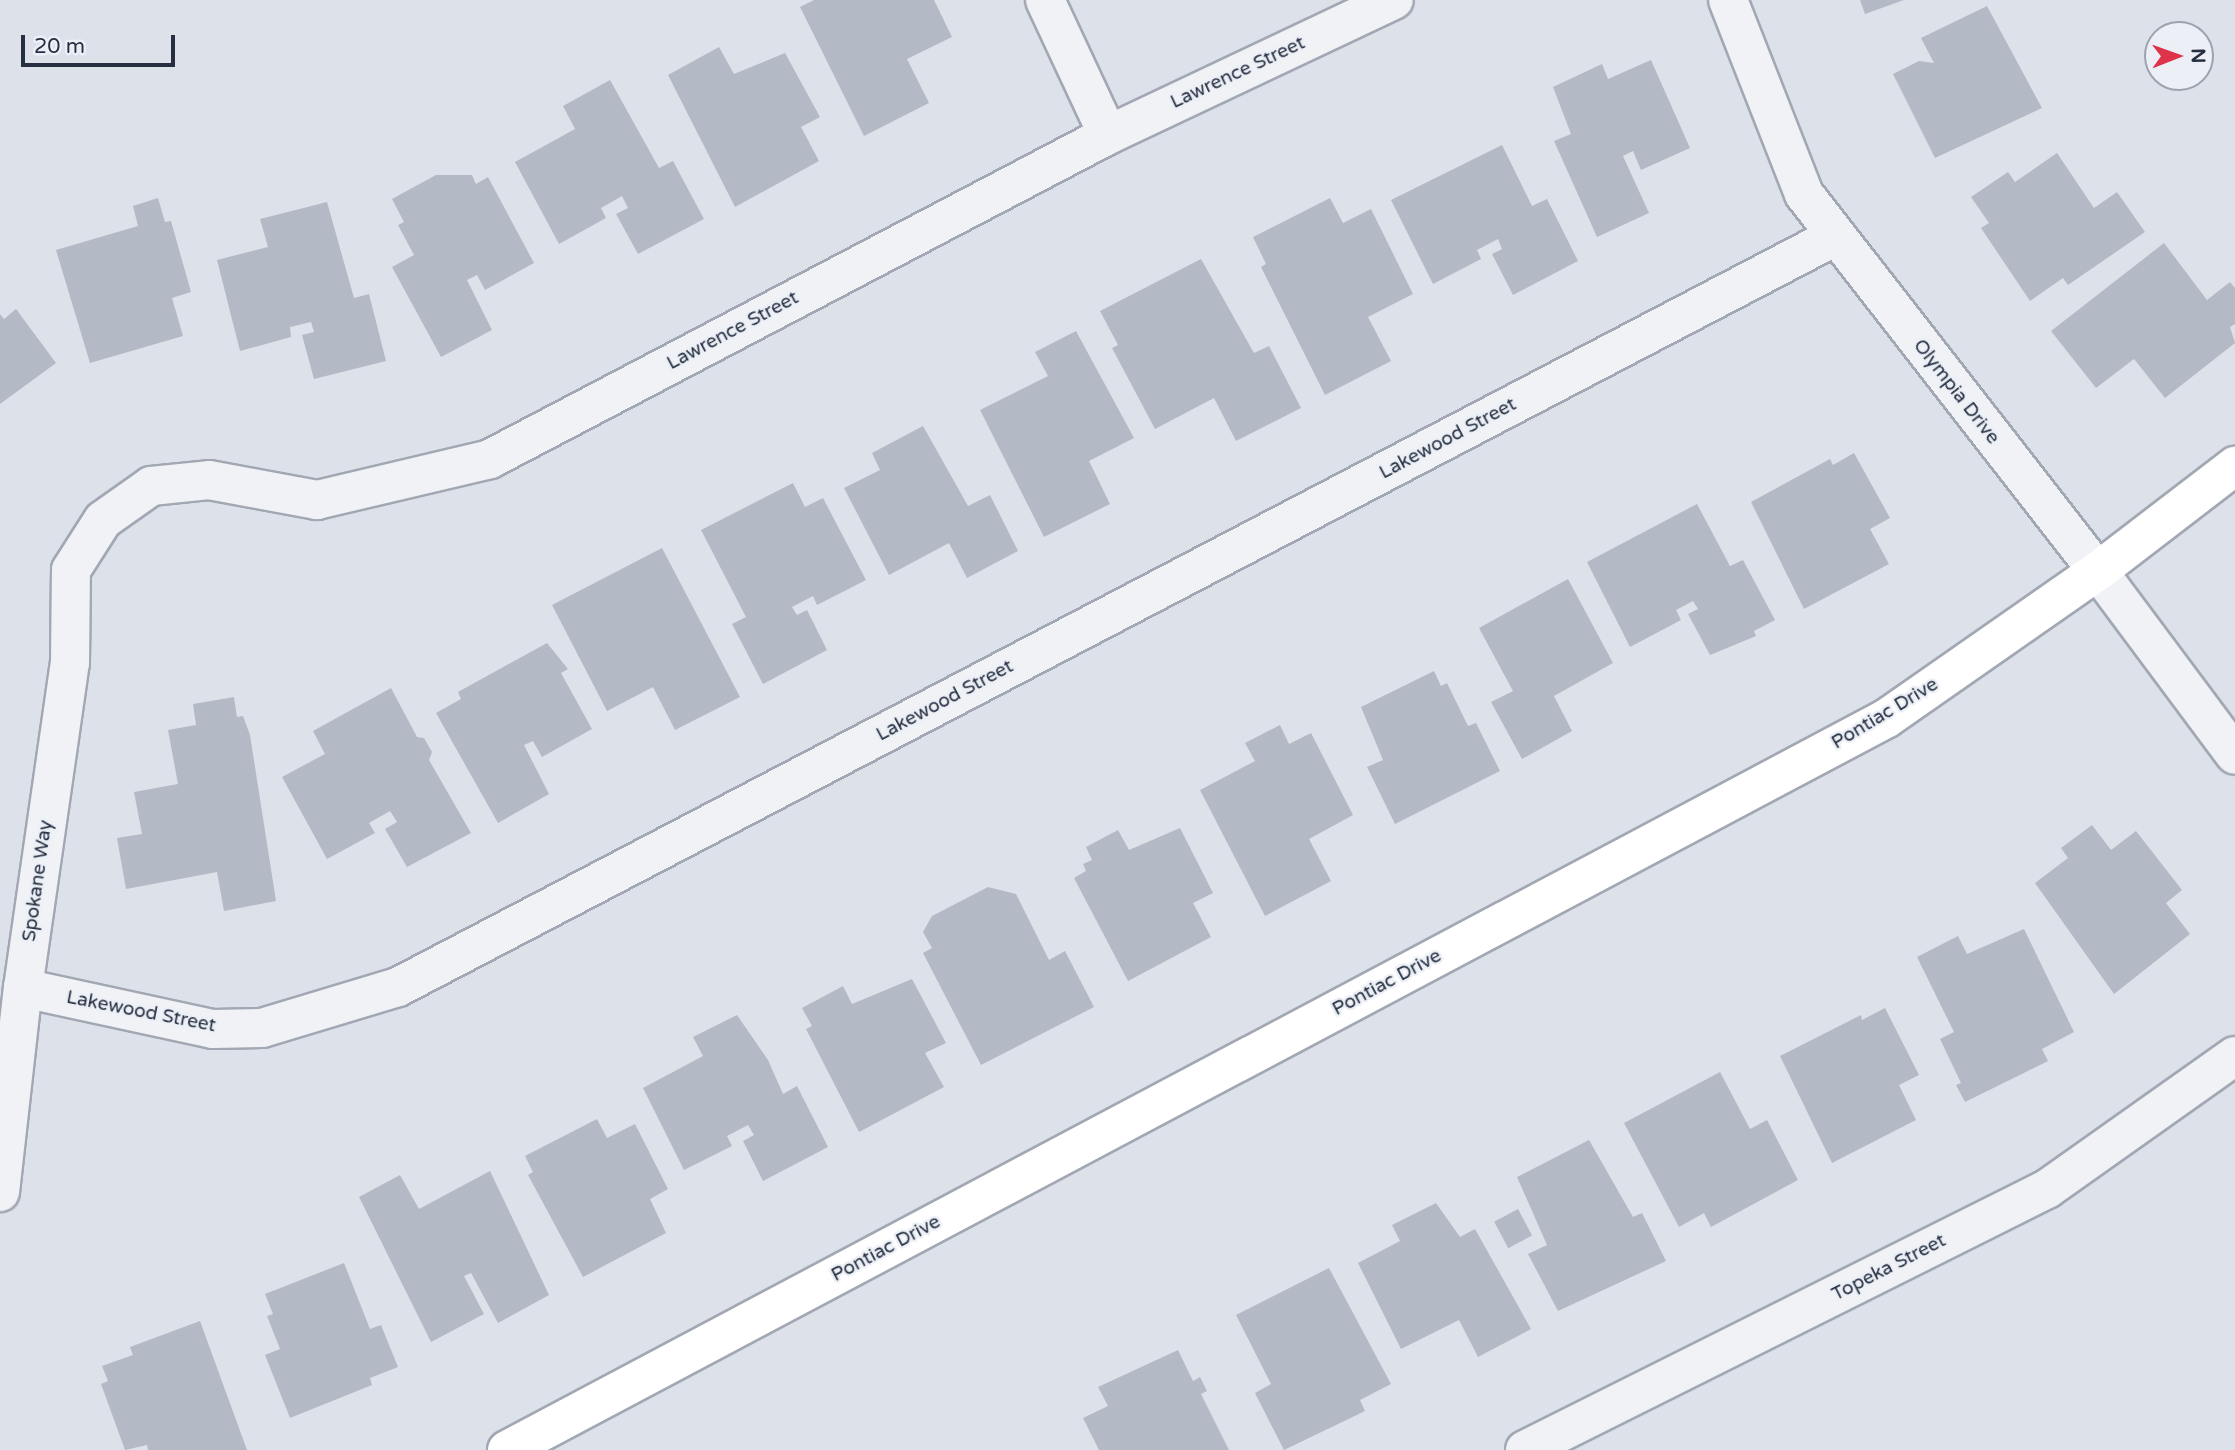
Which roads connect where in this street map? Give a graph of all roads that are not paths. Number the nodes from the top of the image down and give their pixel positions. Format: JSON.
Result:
{"nodes":[{"id":1,"x":1045,"y":0,"type":"edge"},
{"id":2,"x":1394,"y":0,"type":"edge"},
{"id":3,"x":1728,"y":0,"type":"edge"},
{"id":4,"x":1108,"y":135,"type":"junction"},
{"id":5,"x":1834,"y":237,"type":"junction"},
{"id":6,"x":2235,"y":466,"type":"edge"},
{"id":7,"x":71,"y":570,"type":"joint"},
{"id":8,"x":2098,"y":571,"type":"junction"},
{"id":9,"x":2235,"y":755,"type":"edge"},
{"id":10,"x":23,"y":988,"type":"junction"},
{"id":11,"x":2235,"y":1056,"type":"edge"},
{"id":12,"x":0,"y":1192,"type":"edge"},
{"id":13,"x":507,"y":1450,"type":"edge"},
{"id":14,"x":1525,"y":1450,"type":"edge"}],
"edges":[{"from":1,"to":4,"type":"street"},
{"from":2,"to":4,"type":"street","name":"Lawrence Street"},
{"from":3,"to":5,"type":"street","name":"Olympia Drive"},
{"from":4,"to":7,"type":"street","name":"Lawrence Street"},
{"from":5,"to":8,"type":"street","name":"Olympia Drive"},
{"from":5,"to":10,"type":"street","name":"Lakewood Street"},
{"from":6,"to":8,"type":"main road","name":"Pontiac Drive"},
{"from":7,"to":10,"type":"street","name":"Spokane Way"},
{"from":8,"to":9,"type":"street","name":"Olympia Drive"},
{"from":8,"to":13,"type":"main road","name":"Pontiac Drive"},
{"from":10,"to":12,"type":"street","name":"Spokane Way"},
{"from":11,"to":14,"type":"street","name":"Topeka Street"}]}
